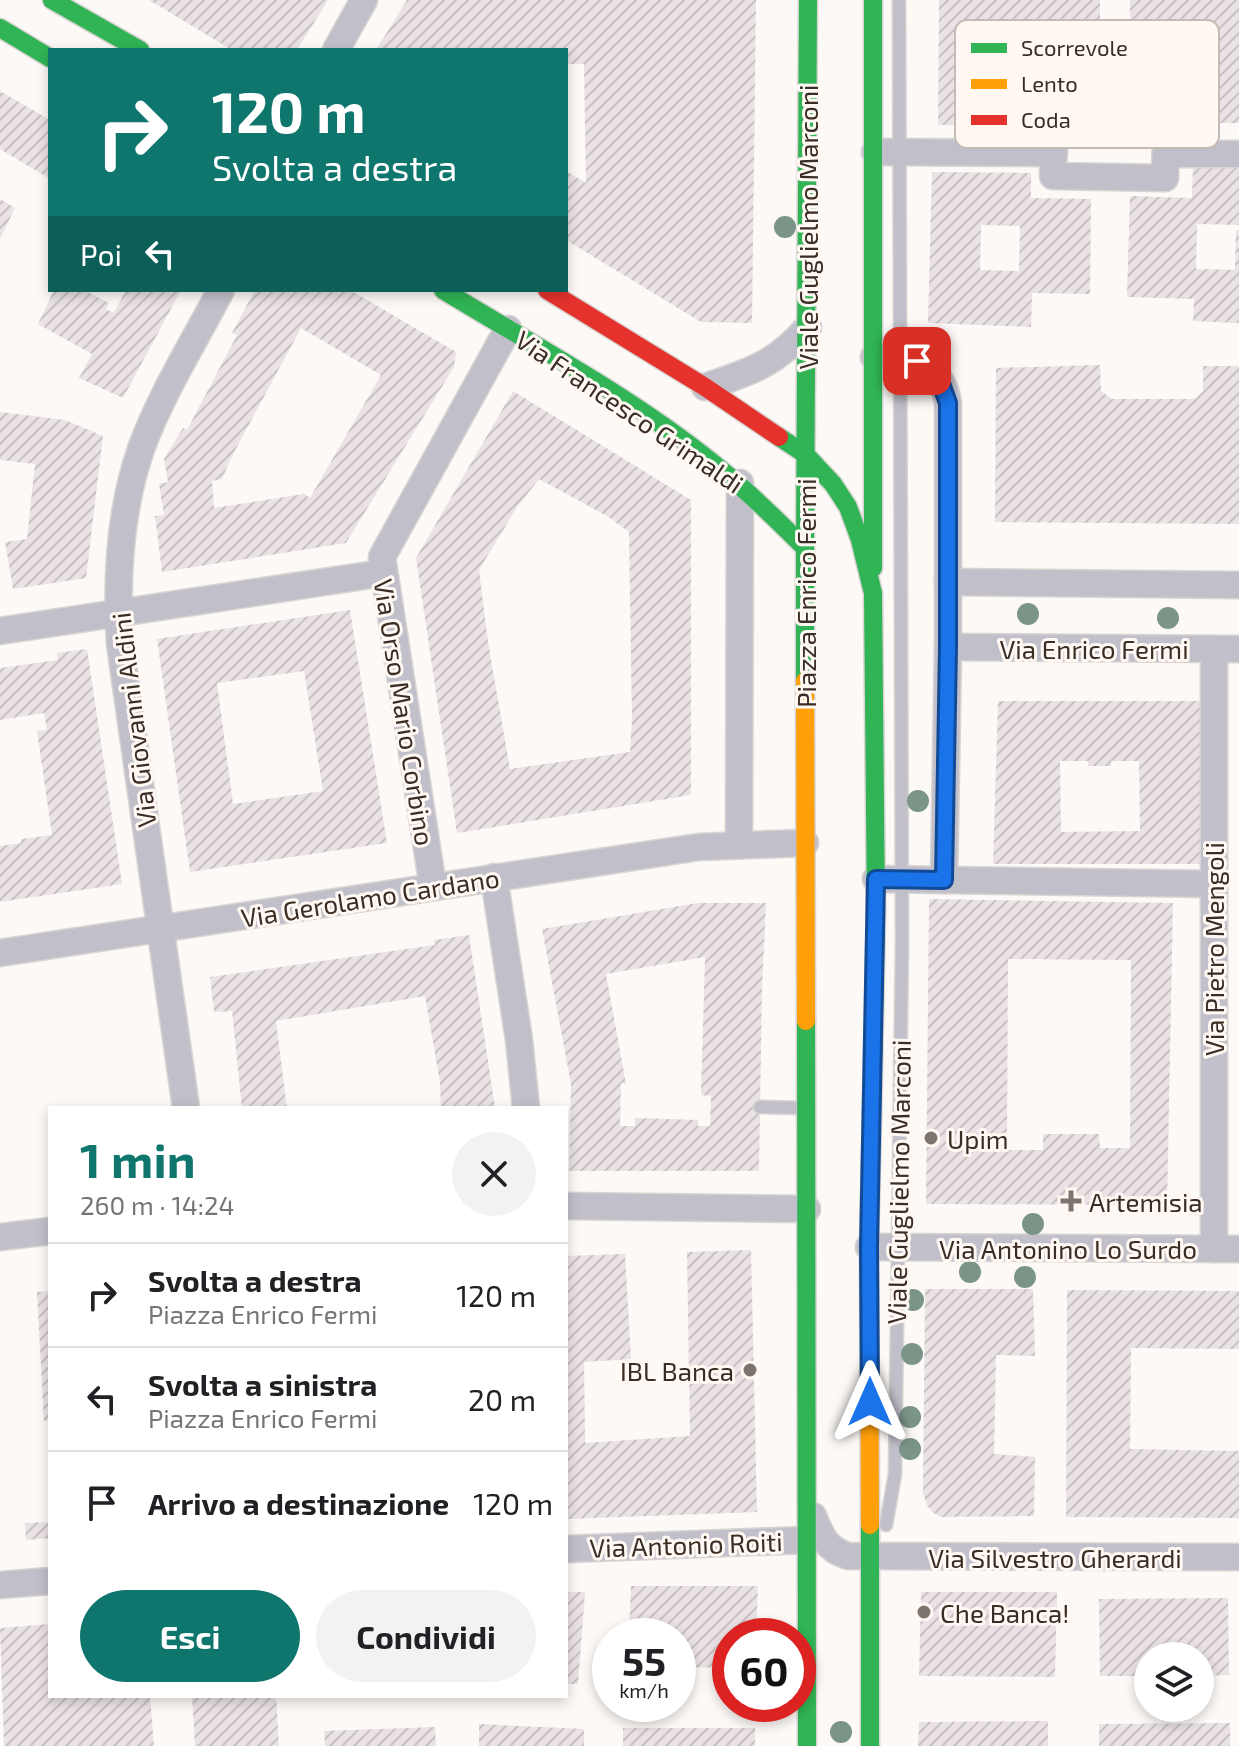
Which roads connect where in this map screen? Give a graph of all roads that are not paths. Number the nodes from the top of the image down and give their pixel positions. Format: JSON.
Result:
{"nodes":[{"id":1,"x":52,"y":0,"type":"edge"},
{"id":2,"x":364,"y":0,"type":"edge"},
{"id":3,"x":808,"y":0,"type":"edge"},
{"id":4,"x":873,"y":0,"type":"edge"},
{"id":5,"x":899,"y":0,"type":"edge"},
{"id":6,"x":0,"y":28,"type":"edge"},
{"id":7,"x":136,"y":48,"type":"edge"},
{"id":8,"x":337,"y":48,"type":"edge"},
{"id":9,"x":48,"y":57,"type":"edge"},
{"id":10,"x":1054,"y":148,"type":"edge"},
{"id":11,"x":1166,"y":148,"type":"edge"},
{"id":12,"x":887,"y":152,"type":"junction"},
{"id":13,"x":1054,"y":153,"type":"junction"},
{"id":14,"x":1166,"y":154,"type":"junction"},
{"id":15,"x":1239,"y":154,"type":"edge"},
{"id":16,"x":220,"y":292,"type":"edge"},
{"id":17,"x":446,"y":292,"type":"edge"},
{"id":18,"x":550,"y":292,"type":"edge"},
{"id":19,"x":808,"y":327,"type":"junction"},
{"id":20,"x":508,"y":329,"type":"junction"},
{"id":21,"x":887,"y":358,"type":"junction"},
{"id":22,"x":705,"y":387,"type":"junction"},
{"id":23,"x":805,"y":454,"type":"junction"},
{"id":24,"x":740,"y":483,"type":"junction"},
{"id":25,"x":805,"y":548,"type":"junction"},
{"id":26,"x":383,"y":573,"type":"junction"},
{"id":27,"x":948,"y":582,"type":"junction"},
{"id":28,"x":1239,"y":585,"type":"edge"},
{"id":29,"x":873,"y":593,"type":"junction"},
{"id":30,"x":118,"y":613,"type":"junction"},
{"id":31,"x":0,"y":631,"type":"edge"},
{"id":32,"x":948,"y":647,"type":"junction"},
{"id":33,"x":1226,"y":649,"type":"edge"},
{"id":34,"x":1227,"y":832,"type":"edge"},
{"id":35,"x":805,"y":843,"type":"junction"},
{"id":36,"x":739,"y":844,"type":"junction"},
{"id":37,"x":494,"y":877,"type":"junction"},
{"id":38,"x":944,"y":880,"type":"junction"},
{"id":39,"x":1214,"y":884,"type":"junction"},
{"id":40,"x":433,"y":887,"type":"junction"},
{"id":41,"x":889,"y":888,"type":"junction"},
{"id":42,"x":162,"y":930,"type":"junction"},
{"id":43,"x":0,"y":953,"type":"edge"},
{"id":44,"x":186,"y":1106,"type":"edge"},
{"id":45,"x":526,"y":1106,"type":"edge"},
{"id":46,"x":760,"y":1107,"type":"dead end"},
{"id":47,"x":807,"y":1108,"type":"junction"},
{"id":48,"x":568,"y":1206,"type":"edge"},
{"id":49,"x":807,"y":1209,"type":"junction"},
{"id":50,"x":48,"y":1231,"type":"edge"},
{"id":51,"x":0,"y":1237,"type":"edge"},
{"id":52,"x":869,"y":1247,"type":"junction"},
{"id":53,"x":898,"y":1247,"type":"junction"},
{"id":54,"x":1226,"y":1249,"type":"edge"},
{"id":55,"x":805,"y":1497,"type":"junction"},
{"id":56,"x":806,"y":1540,"type":"junction"},
{"id":57,"x":568,"y":1549,"type":"edge"},
{"id":58,"x":871,"y":1556,"type":"junction"},
{"id":59,"x":1239,"y":1557,"type":"edge"},
{"id":60,"x":48,"y":1581,"type":"edge"},
{"id":61,"x":0,"y":1585,"type":"edge"},
{"id":62,"x":807,"y":1746,"type":"edge"},
{"id":63,"x":870,"y":1746,"type":"edge"}],
"edges":[{"from":1,"to":7,"type":"main road"},
{"from":2,"to":8,"type":"street"},
{"from":3,"to":19,"type":"main road","name":"Viale Guglielmo Marconi"},
{"from":4,"to":12,"type":"main road"},
{"from":5,"to":12,"type":"lane"},
{"from":6,"to":9,"type":"main road"},
{"from":10,"to":13,"type":"street"},
{"from":11,"to":14,"type":"street"},
{"from":12,"to":13,"type":"street"},
{"from":12,"to":21,"type":"main road"},
{"from":12,"to":21,"type":"lane"},
{"from":13,"to":14,"type":"street"},
{"from":14,"to":15,"type":"street"},
{"from":16,"to":30,"type":"street","name":"Via Giovanni Aldini"},
{"from":17,"to":20,"type":"main road","name":"Via Francesco Grimaldi"},
{"from":18,"to":22,"type":"main road","name":"Via Francesco Grimaldi"},
{"from":19,"to":22,"type":"street"},
{"from":19,"to":23,"type":"main road","name":"Viale Guglielmo Marconi"},
{"from":20,"to":24,"type":"main road","name":"Via Francesco Grimaldi"},
{"from":20,"to":26,"type":"street","name":"Via Orso Mario Corbino"},
{"from":21,"to":27,"type":"street"},
{"from":21,"to":29,"type":"main road","name":"Piazza Enrico Fermi"},
{"from":21,"to":41,"type":"lane"},
{"from":22,"to":23,"type":"main road","name":"Via Francesco Grimaldi"},
{"from":23,"to":25,"type":"main road","name":"Piazza Enrico Fermi"},
{"from":23,"to":29,"type":"main road","name":"Piazza Enrico Fermi"},
{"from":24,"to":25,"type":"main road","name":"Via Francesco Grimaldi"},
{"from":24,"to":36,"type":"street"},
{"from":25,"to":35,"type":"main road","name":"Piazza Enrico Fermi"},
{"from":26,"to":30,"type":"street"},
{"from":26,"to":40,"type":"street","name":"Via Orso Mario Corbino"},
{"from":27,"to":28,"type":"street"},
{"from":27,"to":32,"type":"street"},
{"from":29,"to":41,"type":"main road","name":"Piazza Enrico Fermi"},
{"from":30,"to":31,"type":"street"},
{"from":30,"to":42,"type":"street","name":"Via Giovanni Aldini"},
{"from":32,"to":33,"type":"street","name":"Via Enrico Fermi"},
{"from":32,"to":38,"type":"street"},
{"from":33,"to":34,"type":"street","name":"Via Pietro Mengoli"},
{"from":34,"to":39,"type":"street","name":"Via Pietro Mengoli"},
{"from":35,"to":36,"type":"street"},
{"from":35,"to":47,"type":"main road","name":"Piazza Enrico Fermi"},
{"from":36,"to":37,"type":"street","name":"Via Gerolamo Cardano"},
{"from":37,"to":40,"type":"street","name":"Via Gerolamo Cardano"},
{"from":37,"to":45,"type":"street"},
{"from":38,"to":39,"type":"street"},
{"from":38,"to":41,"type":"street"},
{"from":39,"to":54,"type":"street","name":"Via Pietro Mengoli"},
{"from":40,"to":42,"type":"street","name":"Via Gerolamo Cardano"},
{"from":41,"to":52,"type":"main road","name":"Viale Guglielmo Marconi"},
{"from":41,"to":53,"type":"lane","name":"Viale Guglielmo Marconi"},
{"from":42,"to":43,"type":"street","name":"Via Gerolamo Cardano"},
{"from":42,"to":44,"type":"street","name":"Via Giovanni Aldini"},
{"from":46,"to":47,"type":"lane"},
{"from":47,"to":49,"type":"main road"},
{"from":48,"to":49,"type":"street"},
{"from":49,"to":55,"type":"main road"},
{"from":50,"to":51,"type":"street"},
{"from":52,"to":53,"type":"street","name":"Via Antonino Lo Surdo"},
{"from":52,"to":58,"type":"main road","name":"Viale Guglielmo Marconi"},
{"from":53,"to":54,"type":"street","name":"Via Antonino Lo Surdo"},
{"from":53,"to":58,"type":"lane","name":"Viale Guglielmo Marconi"},
{"from":55,"to":56,"type":"main road"},
{"from":55,"to":58,"type":"street"},
{"from":56,"to":57,"type":"street","name":"Via Antonio Roiti"},
{"from":56,"to":62,"type":"main road"},
{"from":58,"to":59,"type":"street","name":"Via Silvestro Gherardi"},
{"from":58,"to":63,"type":"main road","name":"Viale Guglielmo Marconi"},
{"from":60,"to":61,"type":"street"}]}
